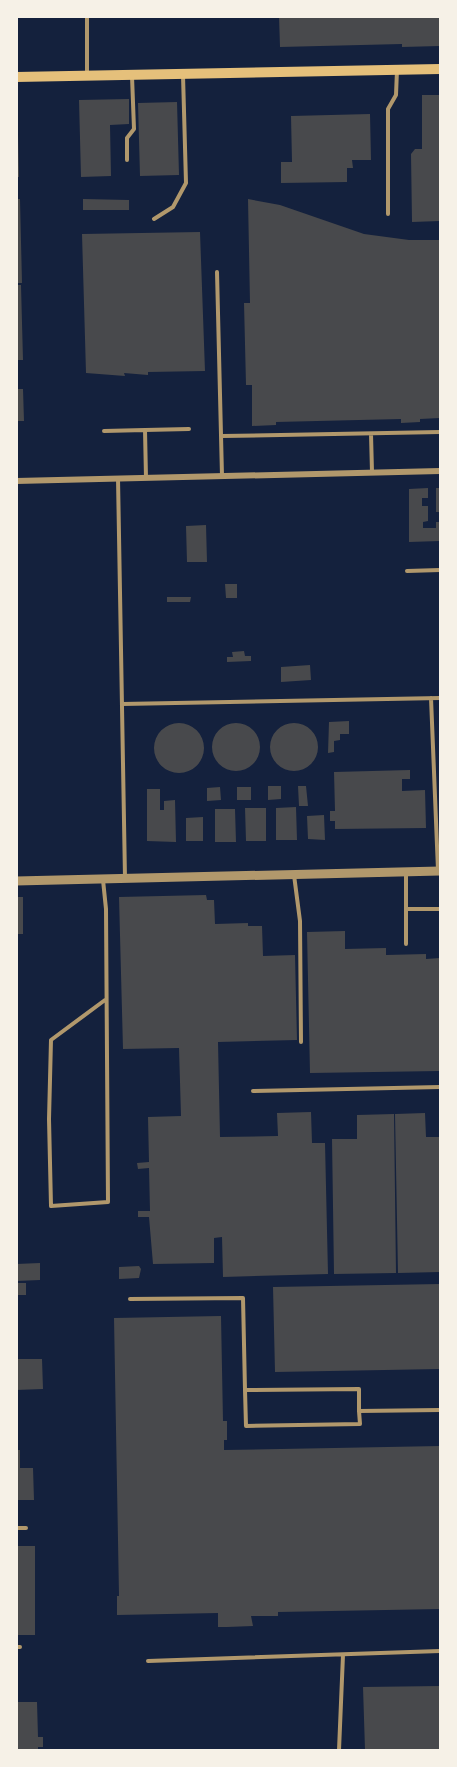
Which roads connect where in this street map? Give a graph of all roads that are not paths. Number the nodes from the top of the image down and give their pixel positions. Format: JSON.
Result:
{"nodes":[{"id":1,"x":87,"y":16,"type":"edge"},
{"id":2,"x":397,"y":69,"type":"junction"},
{"id":3,"x":441,"y":69,"type":"edge"},
{"id":4,"x":183,"y":74,"type":"junction"},
{"id":5,"x":132,"y":75,"type":"junction"},
{"id":6,"x":87,"y":76,"type":"junction"},
{"id":7,"x":16,"y":78,"type":"edge"},
{"id":8,"x":127,"y":160,"type":"dead end"},
{"id":9,"x":388,"y":214,"type":"dead end"},
{"id":10,"x":154,"y":219,"type":"dead end"},
{"id":11,"x":217,"y":272,"type":"dead end"},
{"id":12,"x":189,"y":429,"type":"dead end"},
{"id":13,"x":145,"y":430,"type":"junction"},
{"id":14,"x":104,"y":431,"type":"dead end"},
{"id":15,"x":441,"y":432,"type":"edge"},
{"id":16,"x":371,"y":434,"type":"junction"},
{"id":17,"x":222,"y":436,"type":"junction"},
{"id":18,"x":441,"y":471,"type":"edge"},
{"id":19,"x":372,"y":473,"type":"junction"},
{"id":20,"x":222,"y":476,"type":"junction"},
{"id":21,"x":118,"y":478,"type":"junction"},
{"id":22,"x":146,"y":478,"type":"junction"},
{"id":23,"x":16,"y":481,"type":"edge"},
{"id":24,"x":441,"y":570,"type":"edge"},
{"id":25,"x":407,"y":571,"type":"dead end"},
{"id":26,"x":431,"y":698,"type":"junction"},
{"id":27,"x":441,"y":698,"type":"edge"},
{"id":28,"x":122,"y":704,"type":"junction"},
{"id":29,"x":439,"y":871,"type":"edge"},
{"id":30,"x":406,"y":872,"type":"junction"},
{"id":31,"x":294,"y":874,"type":"junction"},
{"id":32,"x":103,"y":879,"type":"junction"},
{"id":33,"x":125,"y":879,"type":"junction"},
{"id":34,"x":16,"y":881,"type":"edge"},
{"id":35,"x":406,"y":909,"type":"junction"},
{"id":36,"x":441,"y":909,"type":"edge"},
{"id":37,"x":406,"y":944,"type":"dead end"},
{"id":38,"x":105,"y":1000,"type":"junction"},
{"id":39,"x":301,"y":1042,"type":"dead end"},
{"id":40,"x":441,"y":1087,"type":"edge"},
{"id":41,"x":253,"y":1091,"type":"dead end"},
{"id":42,"x":130,"y":1299,"type":"dead end"},
{"id":43,"x":245,"y":1390,"type":"junction"},
{"id":44,"x":441,"y":1410,"type":"edge"},
{"id":45,"x":359,"y":1411,"type":"junction"},
{"id":46,"x":16,"y":1528,"type":"edge"},
{"id":47,"x":26,"y":1528,"type":"dead end"},
{"id":48,"x":441,"y":1651,"type":"edge"},
{"id":49,"x":343,"y":1654,"type":"junction"},
{"id":50,"x":148,"y":1661,"type":"dead end"},
{"id":51,"x":339,"y":1750,"type":"edge"}],
"edges":[{"from":1,"to":6,"type":"lane"},
{"from":2,"to":3,"type":"main road"},
{"from":2,"to":4,"type":"main road"},
{"from":2,"to":9,"type":"lane"},
{"from":4,"to":5,"type":"main road"},
{"from":4,"to":10,"type":"lane"},
{"from":5,"to":6,"type":"main road"},
{"from":5,"to":8,"type":"lane"},
{"from":6,"to":7,"type":"main road"},
{"from":11,"to":17,"type":"lane"},
{"from":12,"to":13,"type":"lane"},
{"from":13,"to":14,"type":"lane"},
{"from":13,"to":22,"type":"lane"},
{"from":15,"to":16,"type":"lane"},
{"from":16,"to":17,"type":"lane"},
{"from":16,"to":19,"type":"lane"},
{"from":17,"to":20,"type":"lane"},
{"from":18,"to":19,"type":"street"},
{"from":19,"to":20,"type":"street"},
{"from":20,"to":22,"type":"street"},
{"from":21,"to":22,"type":"street"},
{"from":21,"to":23,"type":"street"},
{"from":21,"to":28,"type":"lane"},
{"from":24,"to":25,"type":"lane"},
{"from":26,"to":27,"type":"lane"},
{"from":26,"to":28,"type":"lane"},
{"from":26,"to":29,"type":"lane"},
{"from":28,"to":33,"type":"lane"},
{"from":29,"to":30,"type":"street"},
{"from":30,"to":31,"type":"street"},
{"from":30,"to":35,"type":"lane"},
{"from":31,"to":33,"type":"street"},
{"from":31,"to":39,"type":"lane"},
{"from":32,"to":33,"type":"street"},
{"from":32,"to":34,"type":"street"},
{"from":32,"to":38,"type":"lane"},
{"from":35,"to":36,"type":"lane"},
{"from":35,"to":37,"type":"lane"},
{"from":38,"to":38,"type":"lane"},
{"from":40,"to":41,"type":"lane"},
{"from":42,"to":43,"type":"lane"},
{"from":43,"to":45,"type":"lane"},
{"from":43,"to":45,"type":"lane"},
{"from":44,"to":45,"type":"lane"},
{"from":46,"to":47,"type":"lane"},
{"from":48,"to":49,"type":"lane"},
{"from":49,"to":50,"type":"lane"},
{"from":49,"to":51,"type":"lane"}]}
